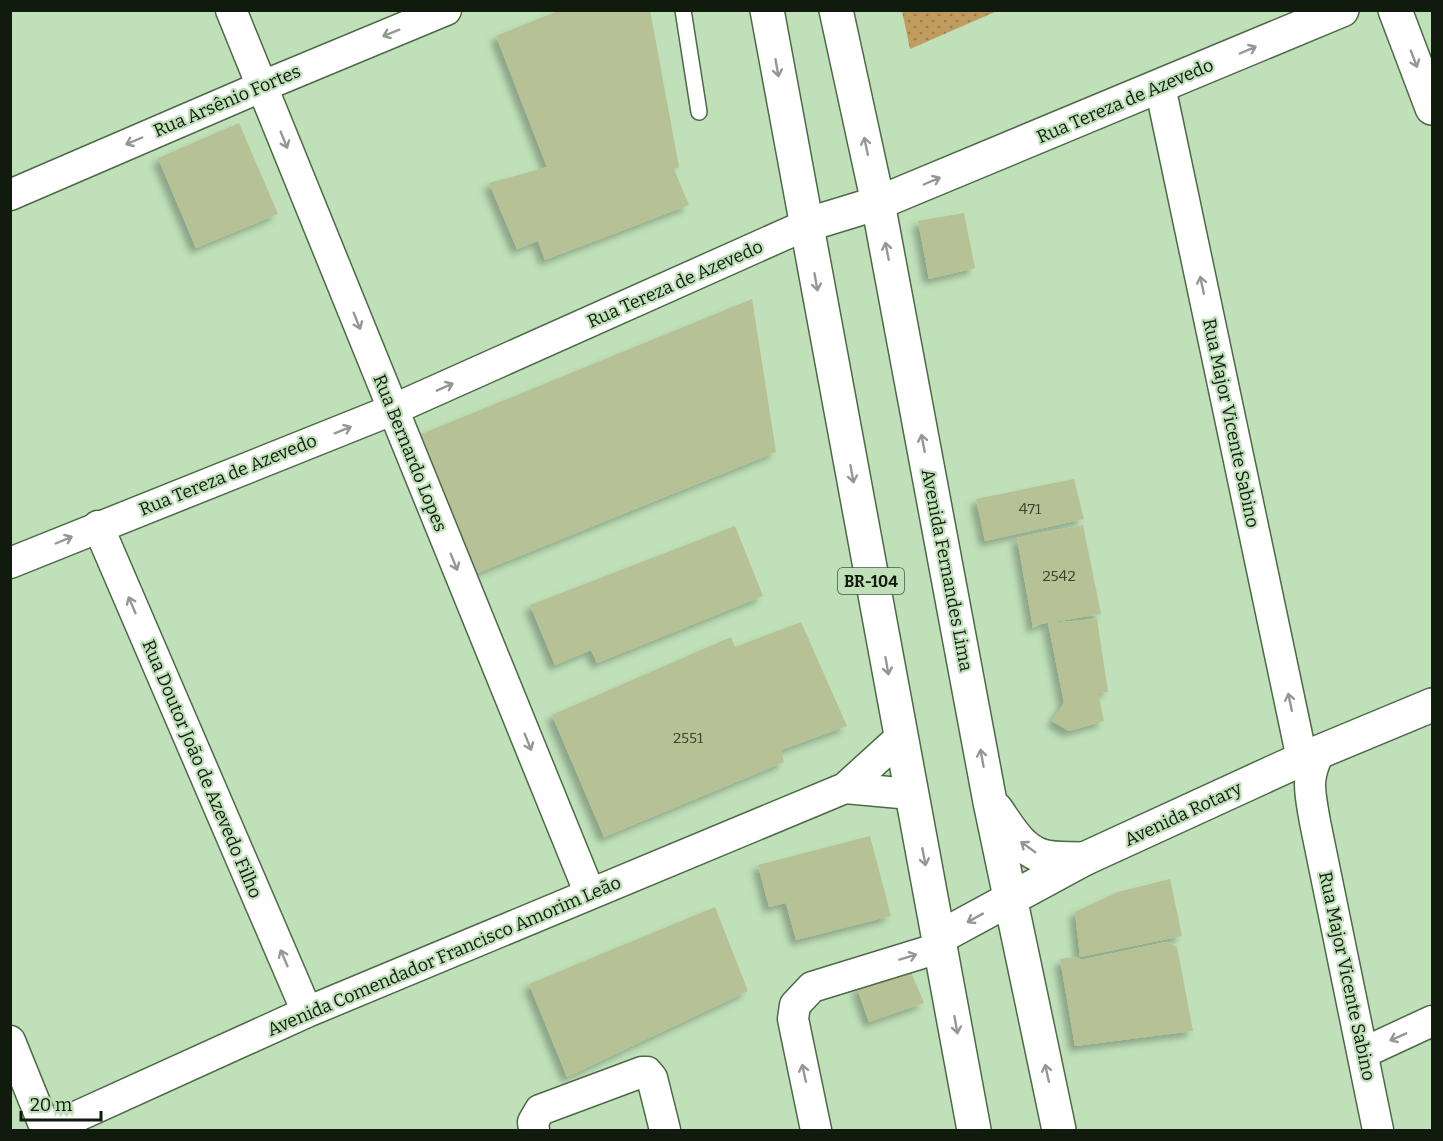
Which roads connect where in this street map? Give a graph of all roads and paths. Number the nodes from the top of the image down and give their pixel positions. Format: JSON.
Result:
{"nodes":[{"id":1,"x":231,"y":10,"type":"edge"},
{"id":2,"x":446,"y":10,"type":"edge"},
{"id":3,"x":683,"y":10,"type":"edge"},
{"id":4,"x":766,"y":10,"type":"edge"},
{"id":5,"x":836,"y":10,"type":"edge"},
{"id":6,"x":1342,"y":10,"type":"edge"},
{"id":7,"x":1395,"y":10,"type":"edge"},
{"id":8,"x":263,"y":86,"type":"junction"},
{"id":9,"x":1160,"y":87,"type":"junction"},
{"id":10,"x":1432,"y":108,"type":"edge"},
{"id":11,"x":699,"y":112,"type":"dead end"},
{"id":12,"x":10,"y":195,"type":"edge"},
{"id":13,"x":878,"y":203,"type":"junction"},
{"id":14,"x":806,"y":225,"type":"junction"},
{"id":15,"x":392,"y":410,"type":"junction"},
{"id":16,"x":98,"y":526,"type":"junction"},
{"id":17,"x":10,"y":563,"type":"edge"},
{"id":18,"x":1432,"y":705,"type":"edge"},
{"id":19,"x":900,"y":738,"type":"junction"},
{"id":20,"x":1311,"y":755,"type":"junction"},
{"id":21,"x":1257,"y":780,"type":"junction"},
{"id":22,"x":845,"y":788,"type":"junction"},
{"id":23,"x":911,"y":794,"type":"junction"},
{"id":24,"x":990,"y":802,"type":"junction"},
{"id":25,"x":1315,"y":822,"type":"junction"},
{"id":26,"x":1084,"y":859,"type":"junction"},
{"id":27,"x":590,"y":894,"type":"junction"},
{"id":28,"x":1010,"y":898,"type":"junction"},
{"id":29,"x":941,"y":942,"type":"junction"},
{"id":30,"x":307,"y":1012,"type":"junction"},
{"id":31,"x":1432,"y":1021,"type":"edge"},
{"id":32,"x":10,"y":1041,"type":"edge"},
{"id":33,"x":1363,"y":1053,"type":"junction"},
{"id":34,"x":533,"y":1126,"type":"edge"},
{"id":35,"x":46,"y":1131,"type":"edge"},
{"id":36,"x":665,"y":1131,"type":"edge"},
{"id":37,"x":816,"y":1131,"type":"edge"},
{"id":38,"x":974,"y":1131,"type":"edge"},
{"id":39,"x":1059,"y":1131,"type":"edge"},
{"id":40,"x":1378,"y":1131,"type":"edge"}],
"edges":[{"from":1,"to":8,"type":"street","name":"Rua Bernardo Lopes"},
{"from":2,"to":8,"type":"street","name":"Rua Arsênio Fortes","one_way":true},
{"from":3,"to":11,"type":"lane"},
{"from":4,"to":14,"type":"main road","number":"BR-104","one_way":true},
{"from":13,"to":5,"type":"main road","name":"Avenida Fernandes Lima","one_way":true},
{"from":9,"to":6,"type":"main road","name":"Rua Tereza de Azevedo","one_way":true},
{"from":7,"to":10,"type":"main road","one_way":true},
{"from":8,"to":12,"type":"street","name":"Rua Arsênio Fortes","one_way":true},
{"from":8,"to":15,"type":"street","name":"Rua Bernardo Lopes","one_way":true},
{"from":13,"to":9,"type":"main road","name":"Rua Tereza de Azevedo","one_way":true},
{"from":20,"to":9,"type":"street","name":"Rua Major Vicente Sabino","one_way":true},
{"from":13,"to":14,"type":"main road","name":"Rua Tereza de Azevedo"},
{"from":24,"to":13,"type":"main road","name":"Avenida Fernandes Lima","one_way":true},
{"from":15,"to":14,"type":"street","name":"Rua Tereza de Azevedo","one_way":true},
{"from":14,"to":19,"type":"main road","number":"BR-104","one_way":true},
{"from":16,"to":15,"type":"street","name":"Rua Tereza de Azevedo","one_way":true},
{"from":15,"to":27,"type":"street","name":"Rua Bernardo Lopes","one_way":true},
{"from":17,"to":16,"type":"street","name":"Rua Tereza de Azevedo","one_way":true},
{"from":30,"to":16,"type":"street","name":"Rua Doutor João de Azevedo Filho","one_way":true},
{"from":18,"to":20,"type":"main road","name":"Avenida Rotary"},
{"from":19,"to":22,"type":"street","name":"Avenida Comendador Francisco Amorim Leão"},
{"from":19,"to":23,"type":"main road","number":"BR-104"},
{"from":20,"to":21,"type":"main road","name":"Avenida Rotary"},
{"from":20,"to":25,"type":"street","name":"Rua Major Vicente Sabino"},
{"from":21,"to":25,"type":"street","name":"Rua Major Vicente Sabino"},
{"from":21,"to":26,"type":"main road","name":"Avenida Rotary"},
{"from":22,"to":23,"type":"street","name":"Avenida Comendador Francisco Amorim Leão"},
{"from":22,"to":27,"type":"street","name":"Avenida Comendador Francisco Amorim Leão"},
{"from":23,"to":29,"type":"main road","number":"BR-104","one_way":true},
{"from":26,"to":24,"type":"main road","one_way":true},
{"from":24,"to":28,"type":"main road","name":"Avenida Fernandes Lima"},
{"from":25,"to":33,"type":"street","name":"Rua Major Vicente Sabino"},
{"from":26,"to":28,"type":"main road","name":"Avenida Rotary"},
{"from":27,"to":30,"type":"street","name":"Avenida Comendador Francisco Amorim Leão"},
{"from":28,"to":29,"type":"main road","name":"Avenida Rotary","one_way":true},
{"from":39,"to":28,"type":"main road","name":"Avenida Fernandes Lima","one_way":true},
{"from":37,"to":29,"type":"street","one_way":true},
{"from":29,"to":38,"type":"main road","number":"BR-104","one_way":true},
{"from":30,"to":35,"type":"street","name":"Avenida Comendador Francisco Amorim Leão"},
{"from":31,"to":33,"type":"street","one_way":true},
{"from":32,"to":35,"type":"street"},
{"from":33,"to":40,"type":"street","name":"Rua Major Vicente Sabino"},
{"from":34,"to":36,"type":"street"}]}
